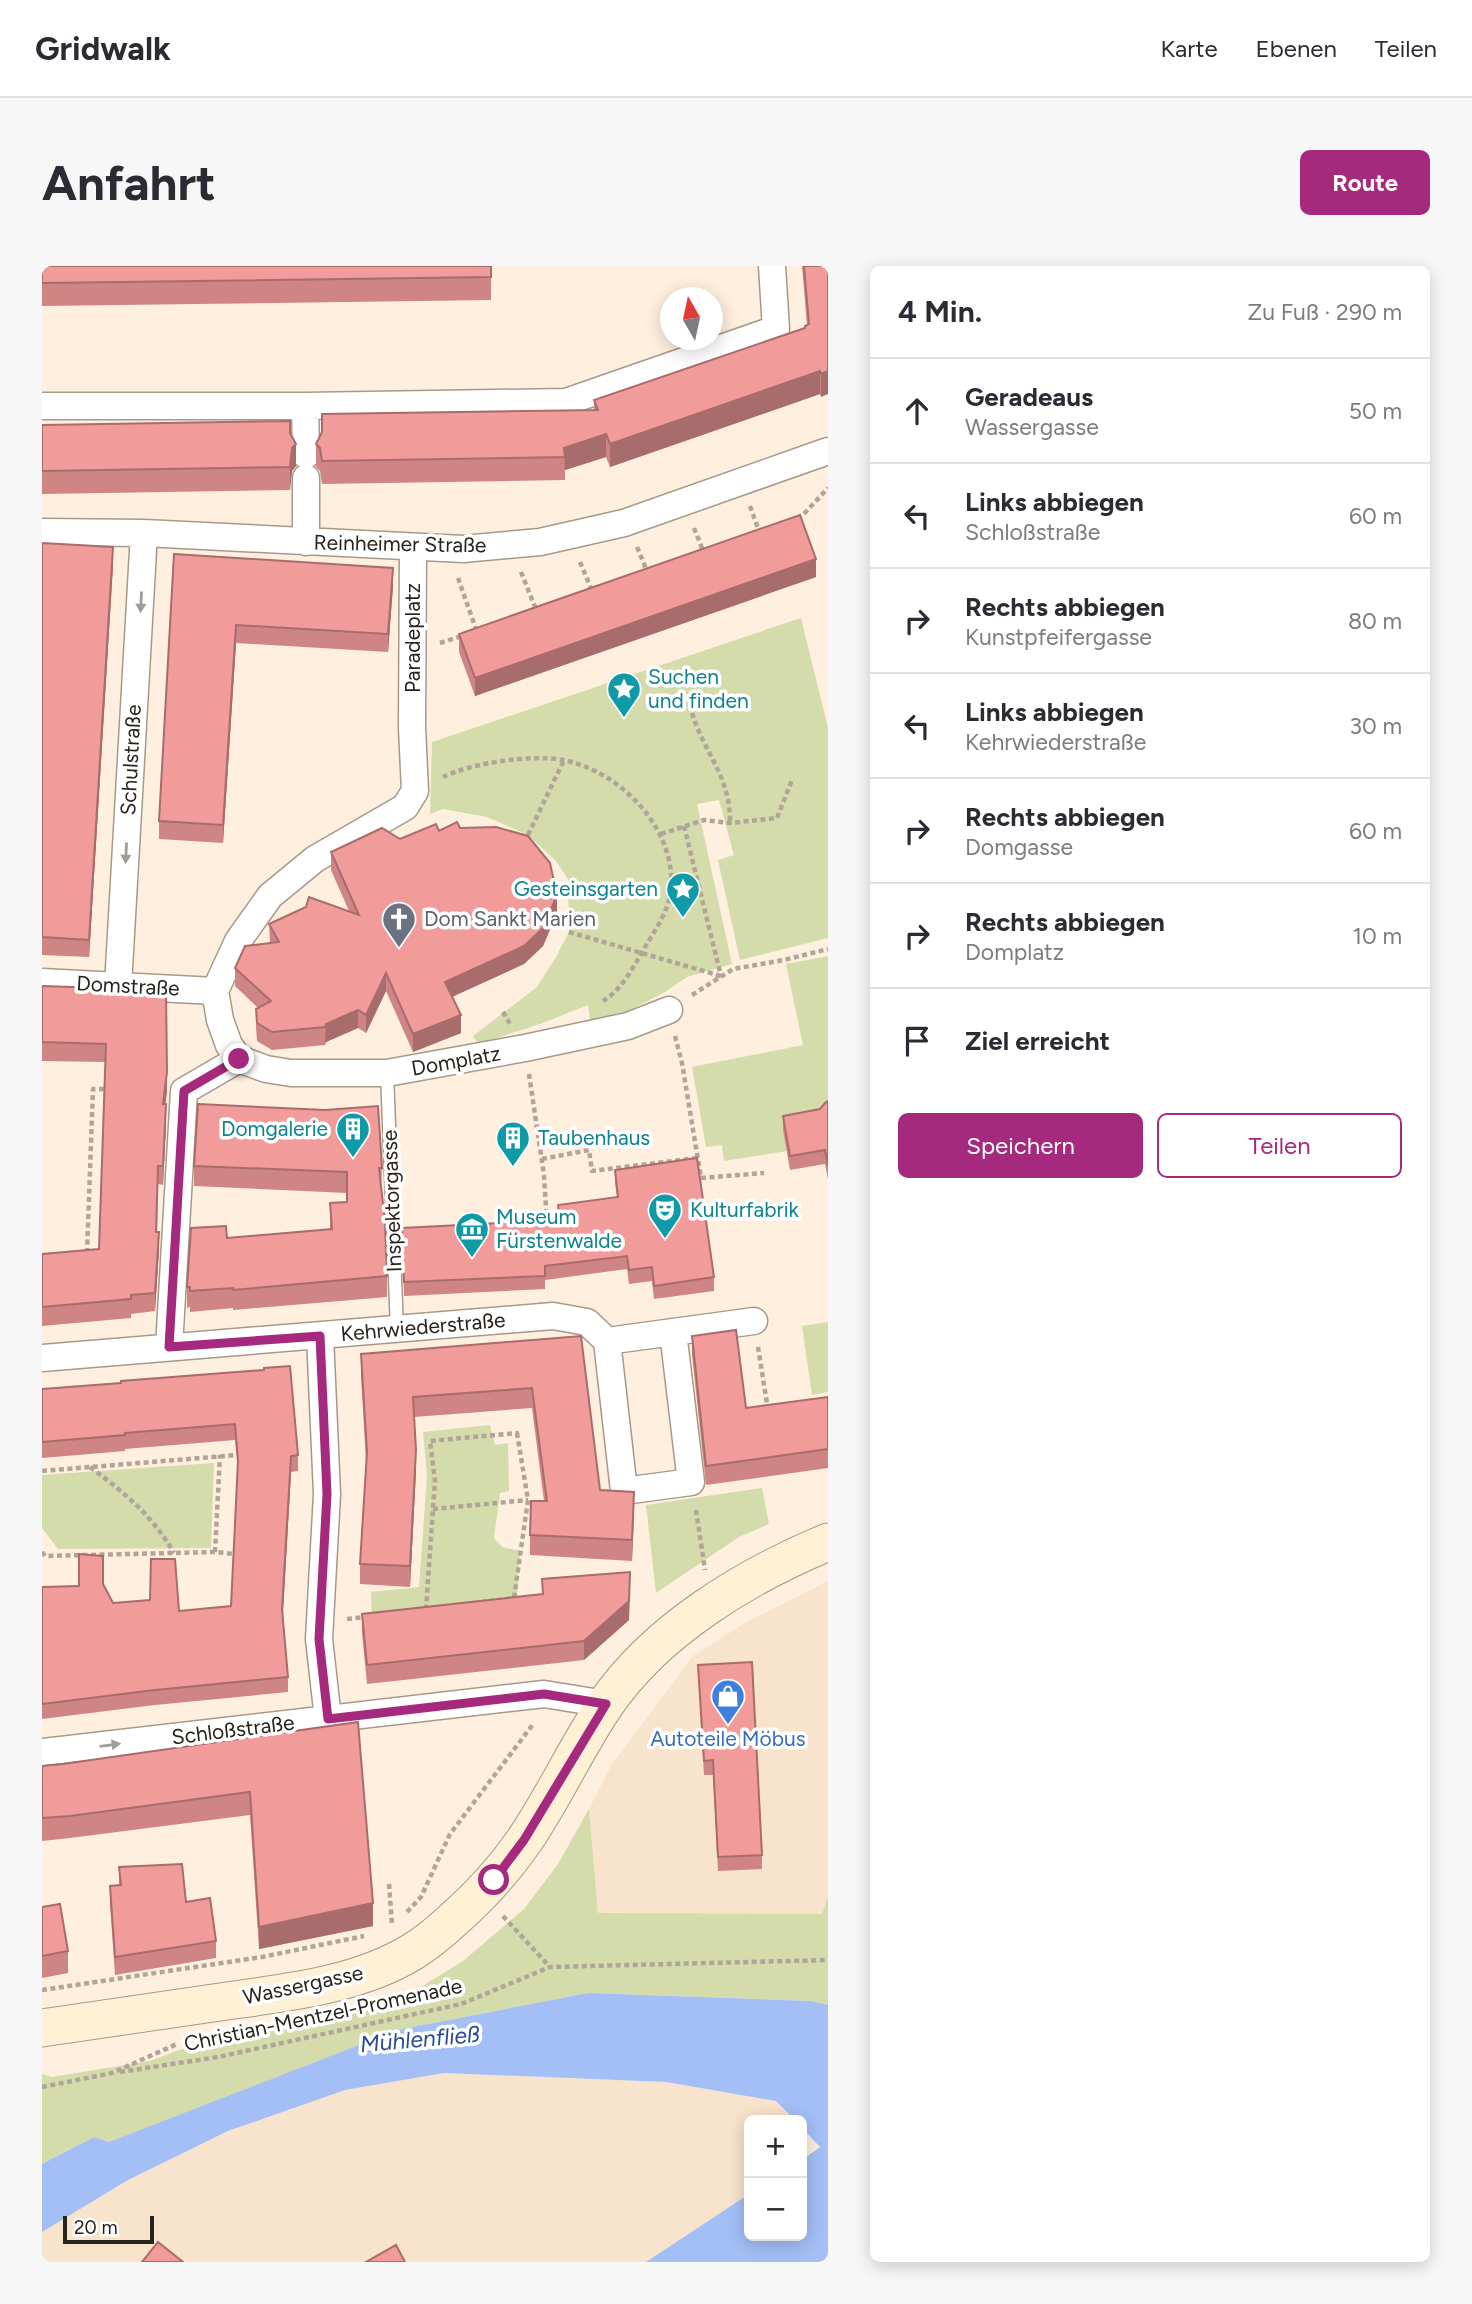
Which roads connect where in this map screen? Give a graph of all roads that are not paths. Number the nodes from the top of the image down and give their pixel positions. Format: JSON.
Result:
{"nodes":[{"id":1,"x":772,"y":266,"type":"edge"},
{"id":2,"x":42,"y":406,"type":"edge"},
{"id":3,"x":305,"y":406,"type":"junction"},
{"id":4,"x":828,"y":451,"type":"edge"},
{"id":5,"x":42,"y":532,"type":"edge"},
{"id":6,"x":145,"y":533,"type":"junction"},
{"id":7,"x":306,"y":542,"type":"junction"},
{"id":8,"x":413,"y":548,"type":"junction"},
{"id":9,"x":42,"y":982,"type":"edge"},
{"id":10,"x":118,"y":986,"type":"junction"},
{"id":11,"x":215,"y":991,"type":"junction"},
{"id":12,"x":669,"y":1010,"type":"road end"},
{"id":13,"x":239,"y":1059,"type":"junction"},
{"id":14,"x":387,"y":1073,"type":"junction"},
{"id":15,"x":754,"y":1321,"type":"road end"},
{"id":16,"x":397,"y":1330,"type":"junction"},
{"id":17,"x":673,"y":1332,"type":"junction"},
{"id":18,"x":320,"y":1336,"type":"junction"},
{"id":19,"x":607,"y":1341,"type":"junction"},
{"id":20,"x":169,"y":1347,"type":"junction"},
{"id":21,"x":42,"y":1358,"type":"edge"},
{"id":22,"x":828,"y":1542,"type":"edge"},
{"id":23,"x":606,"y":1704,"type":"junction"},
{"id":24,"x":328,"y":1719,"type":"junction"},
{"id":25,"x":42,"y":1752,"type":"edge"},
{"id":26,"x":42,"y":2028,"type":"edge"}],
"edges":[{"from":1,"to":3,"type":"street"},
{"from":2,"to":3,"type":"street"},
{"from":3,"to":7,"type":"street"},
{"from":4,"to":8,"type":"street","name":"Reinheimer Straße"},
{"from":5,"to":6,"type":"street","name":"Reinheimer Straße"},
{"from":6,"to":7,"type":"street","name":"Reinheimer Straße"},
{"from":6,"to":10,"type":"street","name":"Schulstraße","one_way":true},
{"from":7,"to":8,"type":"street","name":"Reinheimer Straße"},
{"from":8,"to":11,"type":"street","name":"Paradeplatz"},
{"from":9,"to":10,"type":"street","name":"Domstraße"},
{"from":10,"to":11,"type":"street","name":"Domstraße"},
{"from":11,"to":13,"type":"street"},
{"from":12,"to":14,"type":"street","name":"Domplatz"},
{"from":13,"to":14,"type":"street","name":"Domplatz"},
{"from":13,"to":20,"type":"street"},
{"from":14,"to":16,"type":"lane","name":"Inspektorgasse"},
{"from":15,"to":17,"type":"street"},
{"from":16,"to":18,"type":"street","name":"Kehrwiederstraße"},
{"from":16,"to":19,"type":"street","name":"Kehrwiederstraße"},
{"from":17,"to":19,"type":"street"},
{"from":17,"to":19,"type":"street"},
{"from":18,"to":20,"type":"street","name":"Kehrwiederstraße"},
{"from":18,"to":24,"type":"street"},
{"from":20,"to":21,"type":"street","name":"Kehrwiederstraße"},
{"from":22,"to":23,"type":"street"},
{"from":23,"to":24,"type":"street","name":"Schloßstraße"},
{"from":23,"to":26,"type":"street","name":"Wassergasse"},
{"from":25,"to":24,"type":"street","name":"Schloßstraße","one_way":true}]}
